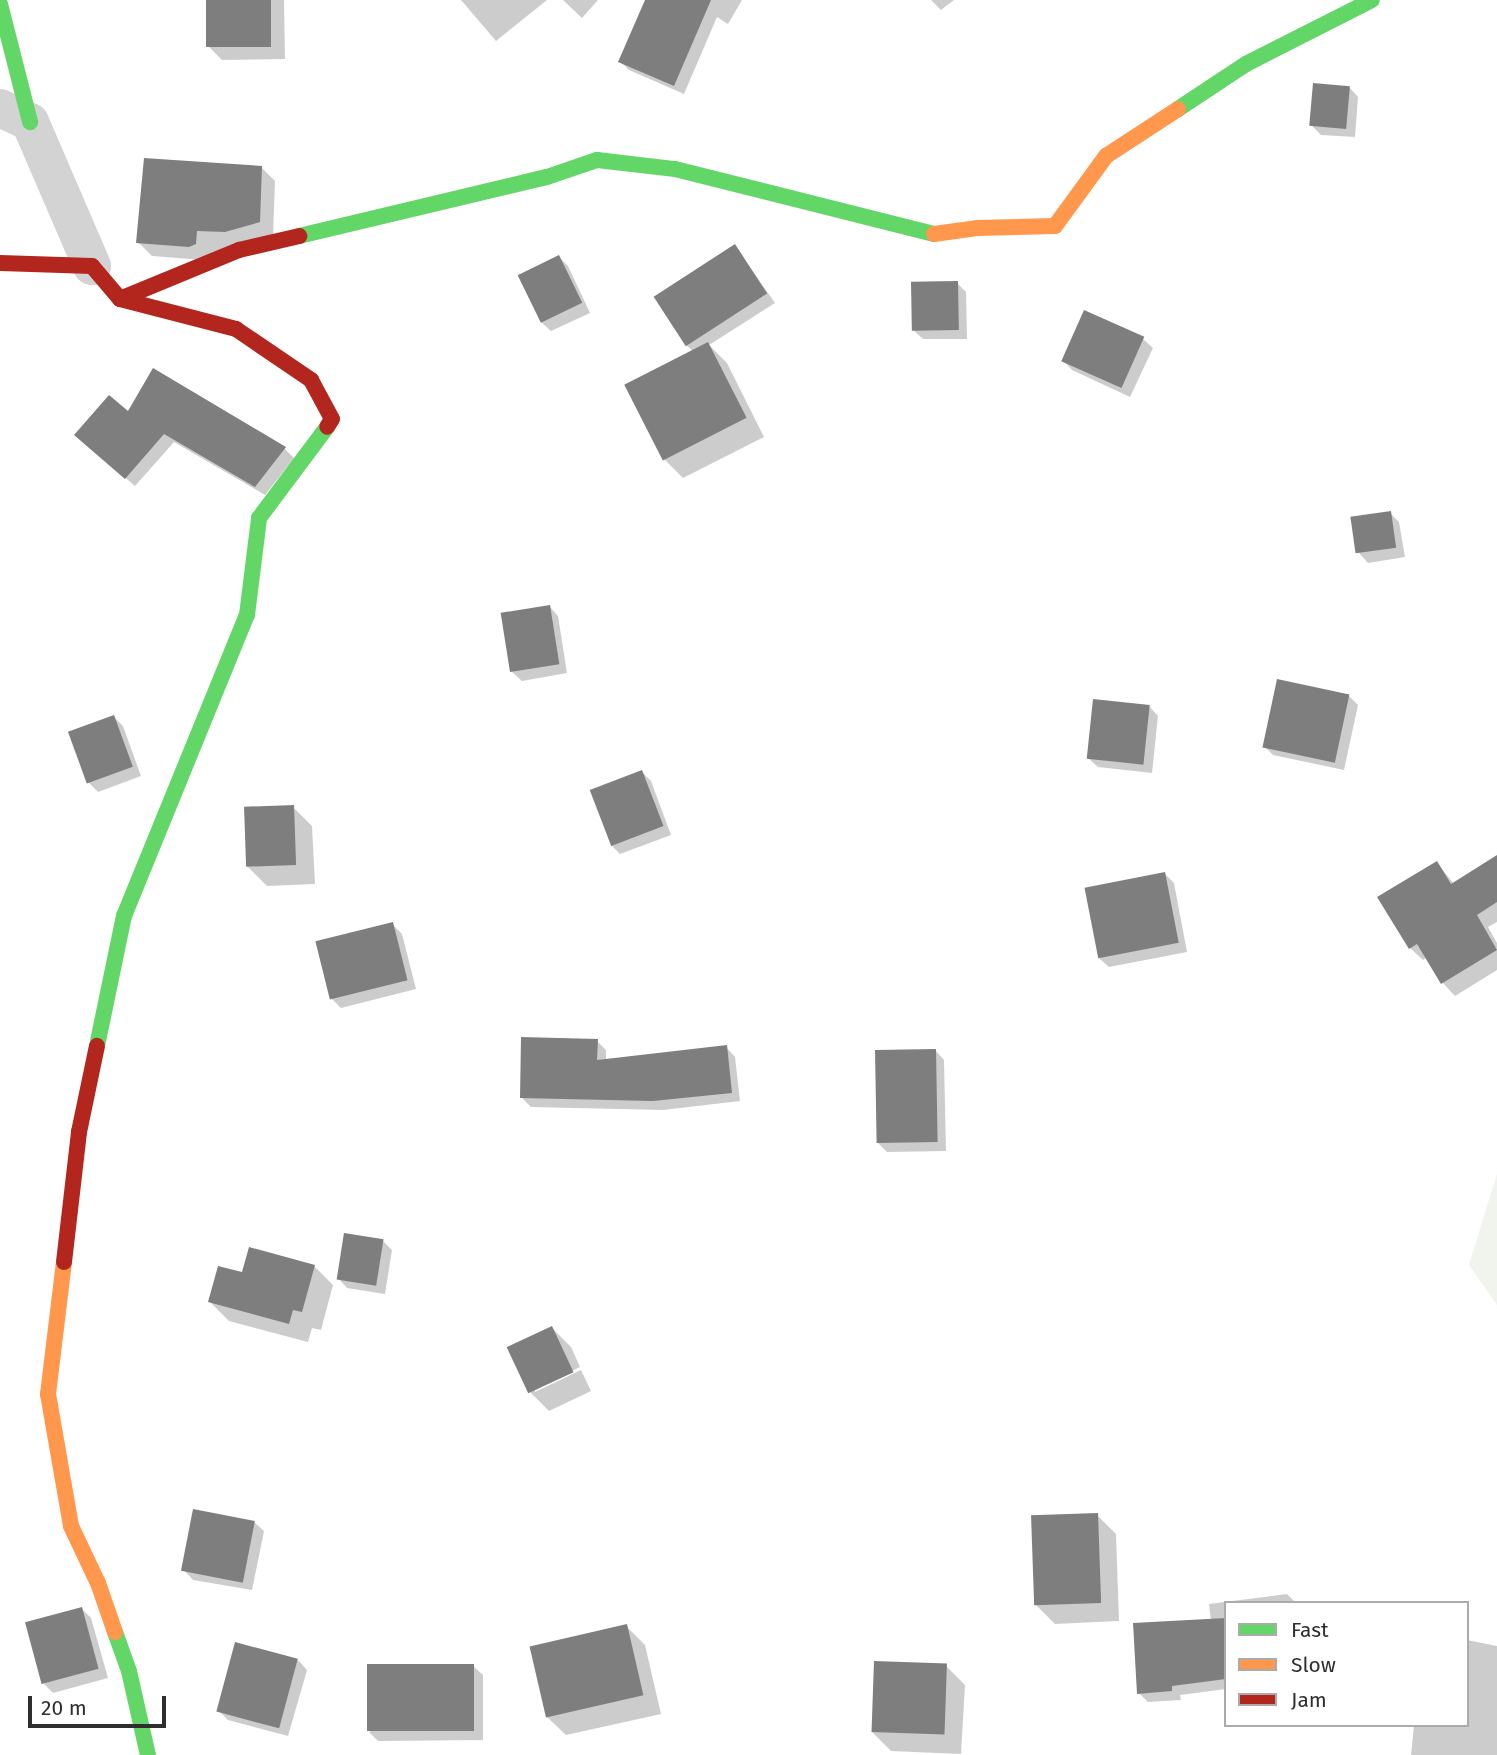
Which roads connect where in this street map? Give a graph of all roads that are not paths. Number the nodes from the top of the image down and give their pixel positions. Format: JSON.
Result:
{"nodes":[{"id":1,"x":1372,"y":0,"type":"edge"},
{"id":2,"x":0,"y":4,"type":"edge"},
{"id":3,"x":15,"y":115,"type":"edge"},
{"id":4,"x":0,"y":263,"type":"edge"},
{"id":5,"x":92,"y":266,"type":"junction"},
{"id":6,"x":120,"y":299,"type":"junction"},
{"id":7,"x":148,"y":1755,"type":"edge"}],
"edges":[{"from":1,"to":6,"type":"street"},
{"from":2,"to":3,"type":"street"},
{"from":3,"to":5,"type":"street"},
{"from":4,"to":5,"type":"street"},
{"from":5,"to":6,"type":"street"},
{"from":6,"to":7,"type":"street"}]}
